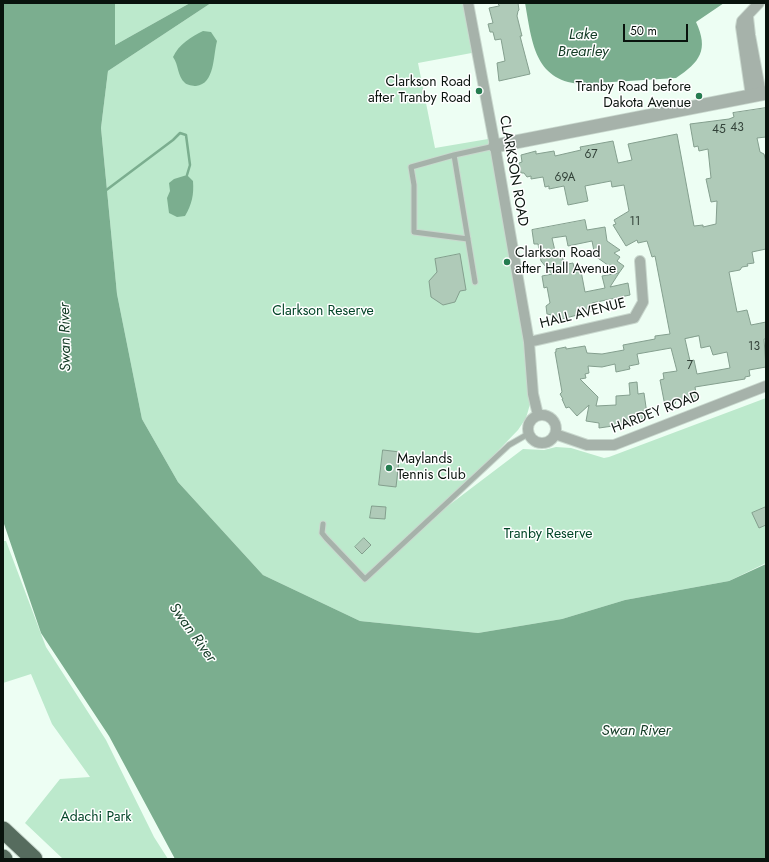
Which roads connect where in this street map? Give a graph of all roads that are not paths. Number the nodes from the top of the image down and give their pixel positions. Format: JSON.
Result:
{"nodes":[{"id":1,"x":468,"y":3,"type":"edge"},
{"id":2,"x":759,"y":3,"type":"edge"},
{"id":3,"x":759,"y":94,"type":"edge"},
{"id":4,"x":495,"y":146,"type":"junction"},
{"id":5,"x":454,"y":155,"type":"junction"},
{"id":6,"x":468,"y":239,"type":"junction"},
{"id":7,"x":640,"y":261,"type":"dead end"},
{"id":8,"x":475,"y":282,"type":"dead end"},
{"id":9,"x":529,"y":342,"type":"junction"},
{"id":10,"x":766,"y":386,"type":"edge"},
{"id":11,"x":538,"y":415,"type":"junction"},
{"id":12,"x":528,"y":434,"type":"junction"},
{"id":13,"x":554,"y":434,"type":"junction"},
{"id":14,"x":323,"y":524,"type":"dead end"},
{"id":15,"x":3,"y":830,"type":"edge"},
{"id":16,"x":34,"y":859,"type":"edge"}],
"edges":[{"from":1,"to":4,"type":"street","name":"CLARKSON ROAD"},
{"from":2,"to":3,"type":"street"},
{"from":3,"to":4,"type":"street"},
{"from":4,"to":5,"type":"lane"},
{"from":4,"to":9,"type":"street","name":"CLARKSON ROAD"},
{"from":5,"to":6,"type":"lane"},
{"from":5,"to":6,"type":"lane"},
{"from":6,"to":8,"type":"lane"},
{"from":7,"to":9,"type":"street","name":"HALL AVENUE"},
{"from":9,"to":11,"type":"street","name":"CLARKSON ROAD"},
{"from":10,"to":13,"type":"street","name":"HARDEY ROAD"},
{"from":11,"to":12,"type":"street"},
{"from":11,"to":13,"type":"street"},
{"from":12,"to":13,"type":"street"},
{"from":12,"to":14,"type":"lane"},
{"from":15,"to":16,"type":"highway"}]}
